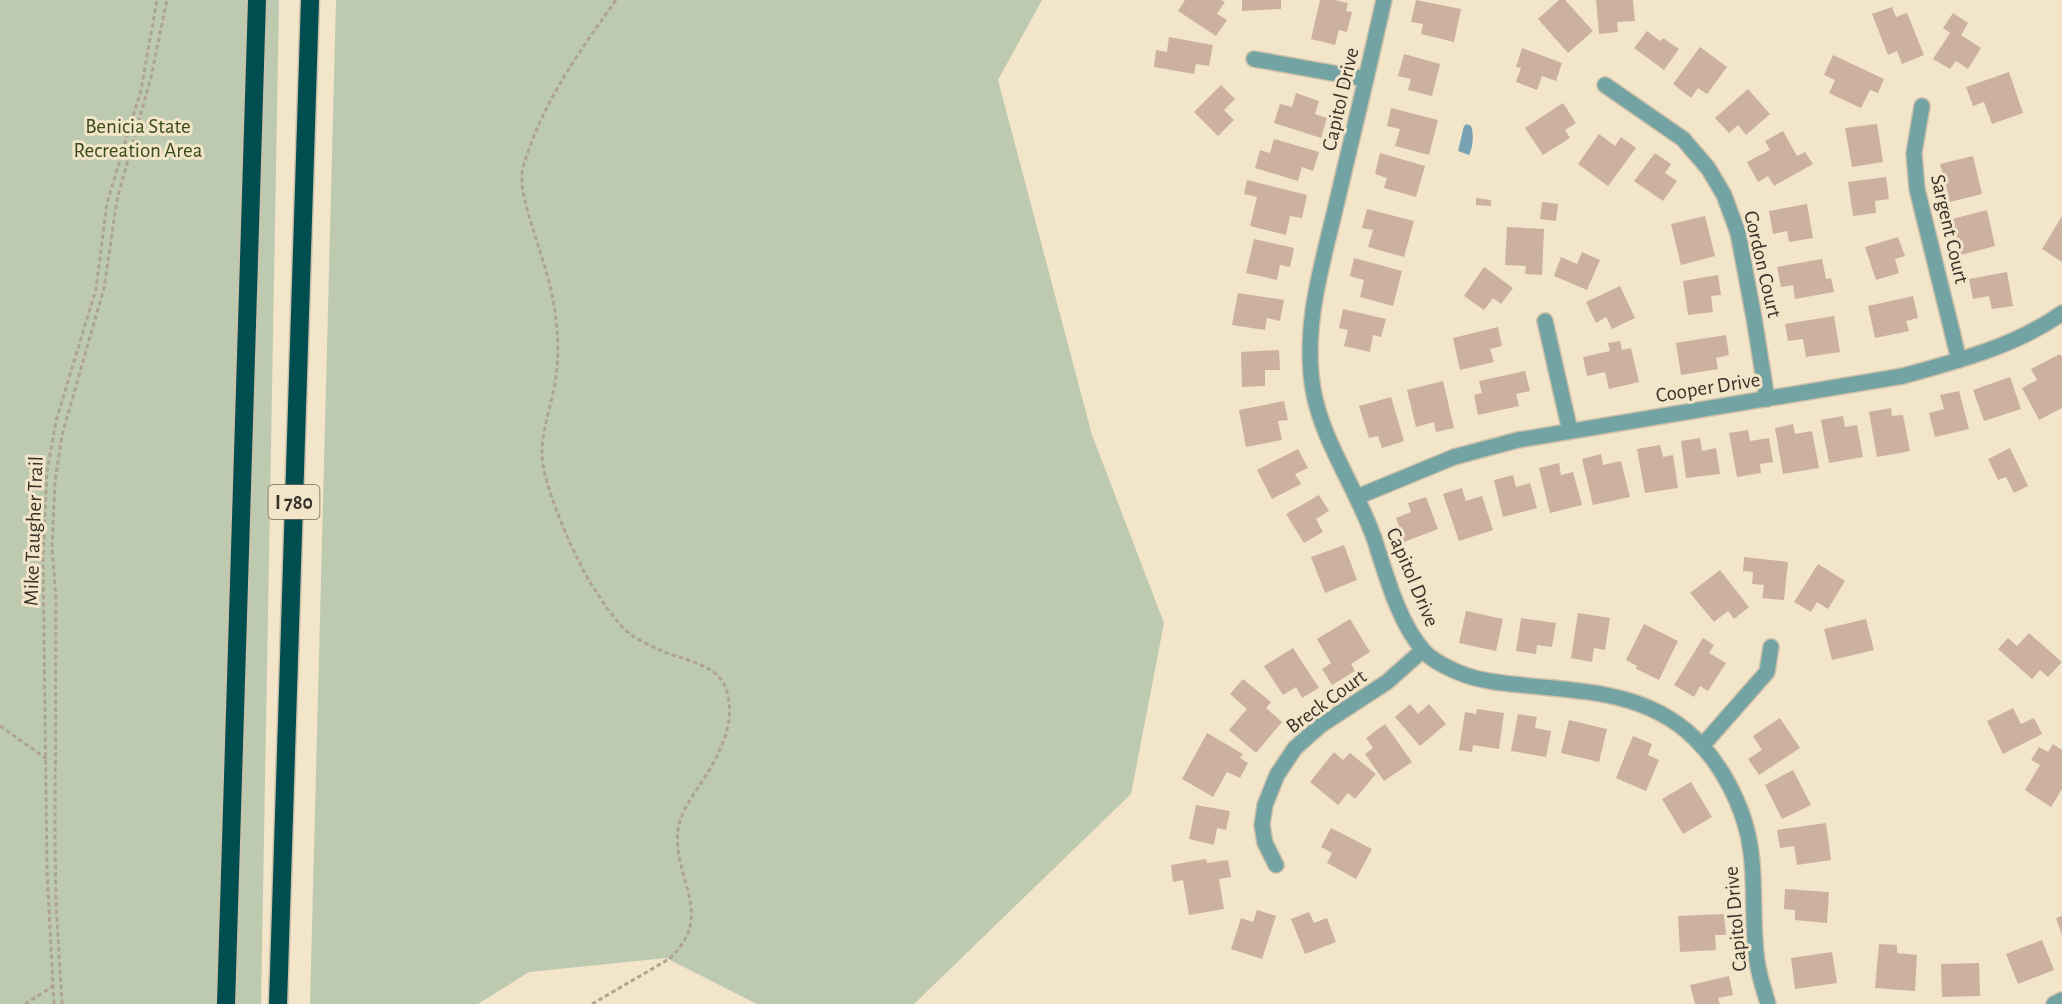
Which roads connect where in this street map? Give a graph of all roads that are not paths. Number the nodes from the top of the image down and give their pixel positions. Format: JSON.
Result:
{"nodes":[{"id":1,"x":257,"y":0,"type":"edge"},
{"id":2,"x":310,"y":0,"type":"edge"},
{"id":3,"x":1384,"y":0,"type":"edge"},
{"id":4,"x":1254,"y":59,"type":"dead end"},
{"id":5,"x":1366,"y":79,"type":"junction"},
{"id":6,"x":1605,"y":85,"type":"dead end"},
{"id":7,"x":1922,"y":106,"type":"dead end"},
{"id":8,"x":2062,"y":313,"type":"edge"},
{"id":9,"x":1545,"y":321,"type":"dead end"},
{"id":10,"x":1959,"y":360,"type":"junction"},
{"id":11,"x":1767,"y":399,"type":"junction"},
{"id":12,"x":1570,"y":431,"type":"junction"},
{"id":13,"x":1358,"y":497,"type":"junction"},
{"id":14,"x":1771,"y":647,"type":"dead end"},
{"id":15,"x":1423,"y":650,"type":"junction"},
{"id":16,"x":1702,"y":746,"type":"junction"},
{"id":17,"x":1276,"y":865,"type":"dead end"},
{"id":18,"x":2062,"y":1000,"type":"edge"},
{"id":19,"x":226,"y":1004,"type":"edge"},
{"id":20,"x":278,"y":1004,"type":"edge"},
{"id":21,"x":1768,"y":1004,"type":"edge"},
{"id":22,"x":2054,"y":1004,"type":"edge"}],
"edges":[{"from":1,"to":19,"type":"highway","number":"I 780"},
{"from":2,"to":20,"type":"highway","number":"I 780"},
{"from":3,"to":5,"type":"street","name":"Capitol Drive"},
{"from":4,"to":5,"type":"street"},
{"from":5,"to":13,"type":"street","name":"Capitol Drive"},
{"from":6,"to":11,"type":"street","name":"Gordon Court"},
{"from":7,"to":10,"type":"street","name":"Sargent Court"},
{"from":8,"to":10,"type":"street","name":"Cooper Drive"},
{"from":9,"to":12,"type":"street"},
{"from":10,"to":11,"type":"street","name":"Cooper Drive"},
{"from":11,"to":12,"type":"street","name":"Cooper Drive"},
{"from":12,"to":13,"type":"street","name":"Cooper Drive"},
{"from":13,"to":15,"type":"street","name":"Capitol Drive"},
{"from":14,"to":16,"type":"street"},
{"from":15,"to":16,"type":"street","name":"Capitol Drive"},
{"from":15,"to":17,"type":"street","name":"Breck Court"},
{"from":16,"to":21,"type":"street","name":"Capitol Drive"},
{"from":18,"to":22,"type":"street"}]}
